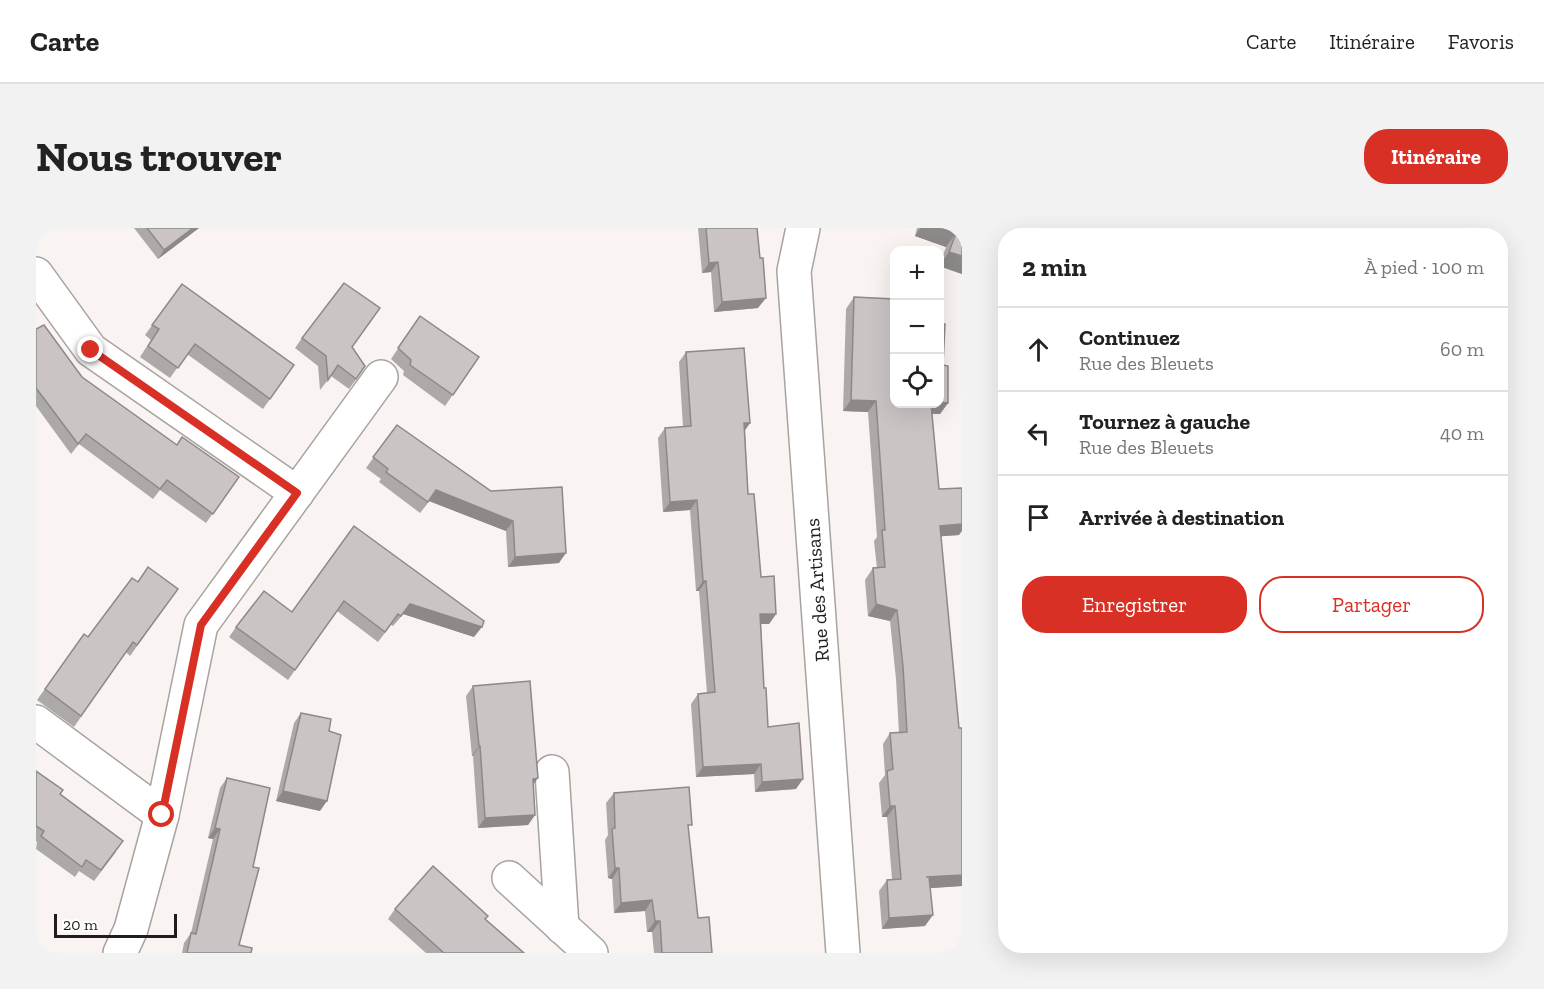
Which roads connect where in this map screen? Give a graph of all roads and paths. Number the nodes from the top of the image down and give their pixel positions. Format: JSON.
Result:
{"nodes":[{"id":1,"x":803,"y":228,"type":"edge"},
{"id":2,"x":36,"y":274,"type":"edge"},
{"id":3,"x":381,"y":377,"type":"dead end"},
{"id":4,"x":297,"y":493,"type":"junction"},
{"id":5,"x":36,"y":722,"type":"edge"},
{"id":6,"x":552,"y":772,"type":"dead end"},
{"id":7,"x":162,"y":815,"type":"junction"},
{"id":8,"x":509,"y":878,"type":"dead end"},
{"id":9,"x":562,"y":927,"type":"junction"},
{"id":10,"x":120,"y":953,"type":"edge"},
{"id":11,"x":591,"y":953,"type":"edge"},
{"id":12,"x":843,"y":953,"type":"edge"}],
"edges":[{"from":1,"to":12,"type":"street","name":"Rue des Artisans"},
{"from":2,"to":4,"type":"street"},
{"from":3,"to":4,"type":"street"},
{"from":4,"to":7,"type":"street"},
{"from":5,"to":7,"type":"street"},
{"from":6,"to":9,"type":"street"},
{"from":7,"to":10,"type":"street"},
{"from":8,"to":9,"type":"street"},
{"from":9,"to":11,"type":"street"}]}
